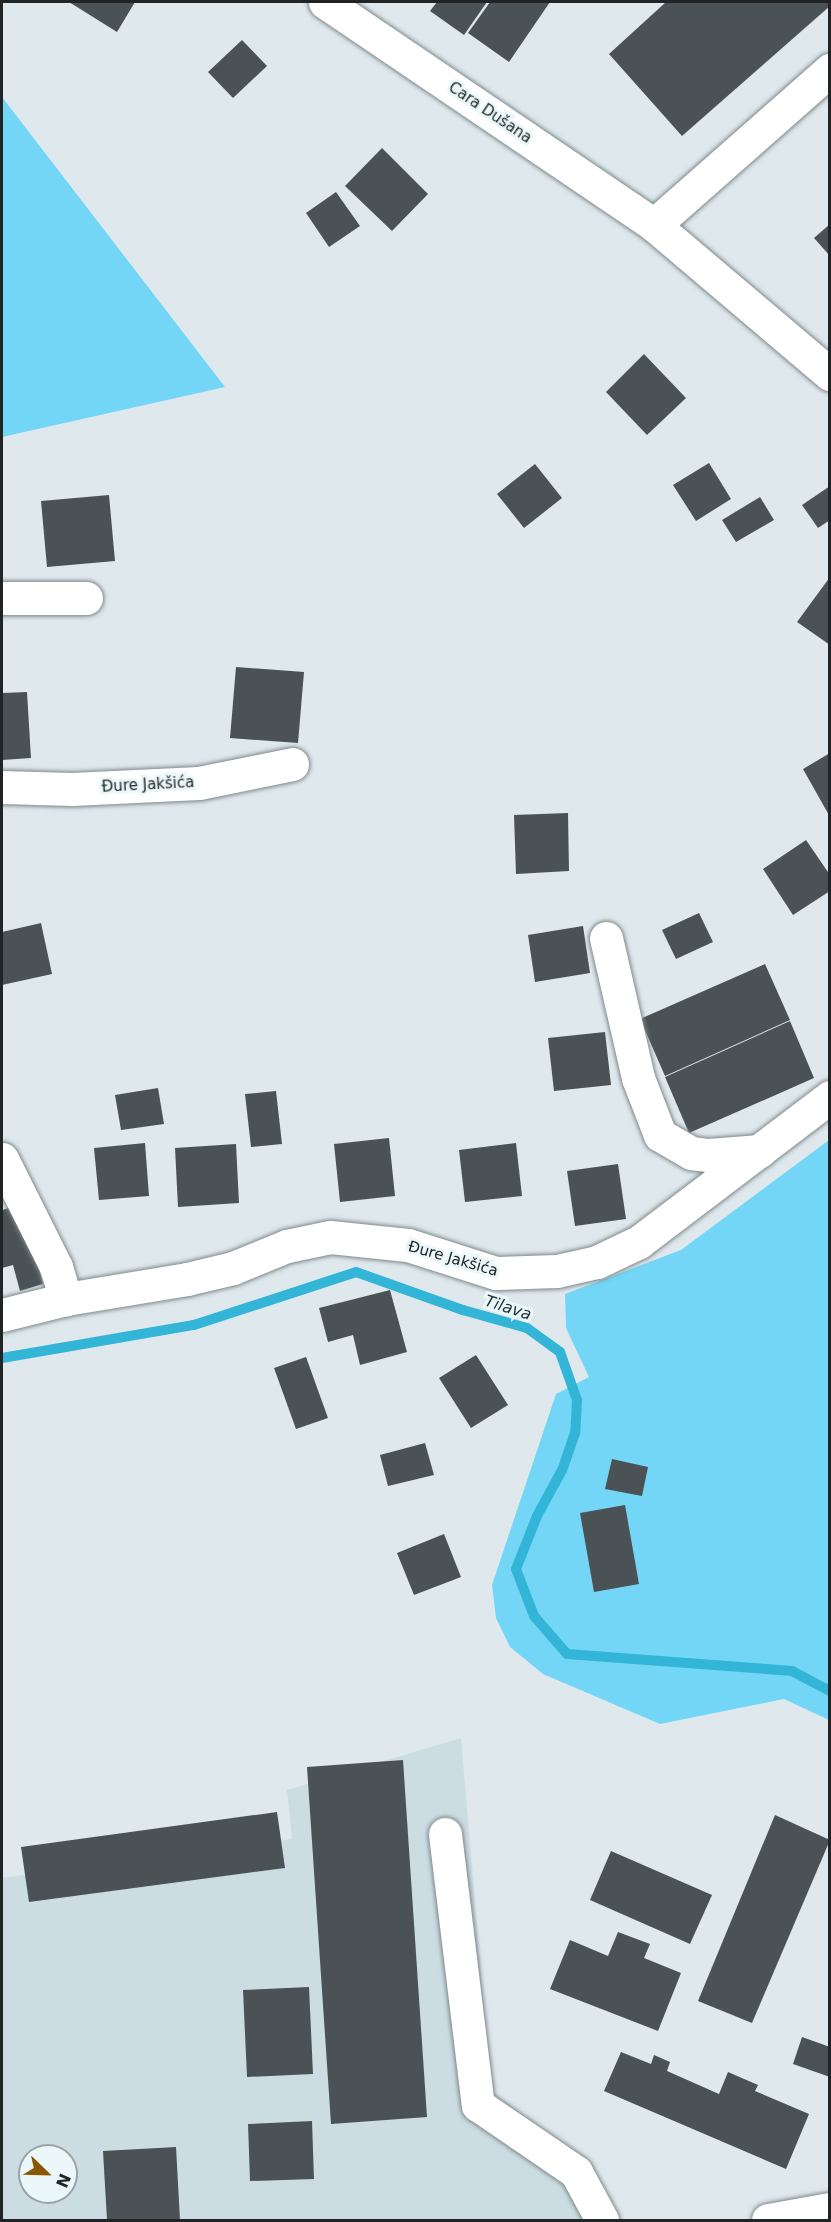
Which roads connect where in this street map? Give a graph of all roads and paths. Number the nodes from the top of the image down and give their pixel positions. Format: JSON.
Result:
{"nodes":[{"id":1,"x":325,"y":2,"type":"edge"},
{"id":2,"x":830,"y":70,"type":"edge"},
{"id":3,"x":654,"y":225,"type":"junction"},
{"id":4,"x":830,"y":374,"type":"edge"},
{"id":5,"x":2,"y":598,"type":"edge"},
{"id":6,"x":86,"y":598,"type":"dead end"},
{"id":7,"x":292,"y":764,"type":"dead end"},
{"id":8,"x":2,"y":787,"type":"edge"},
{"id":9,"x":606,"y":938,"type":"dead end"},
{"id":10,"x":830,"y":1097,"type":"edge"},
{"id":11,"x":760,"y":1151,"type":"junction"},
{"id":12,"x":2,"y":1159,"type":"edge"},
{"id":13,"x":66,"y":1299,"type":"junction"},
{"id":14,"x":2,"y":1315,"type":"edge"},
{"id":15,"x":445,"y":1834,"type":"dead end"},
{"id":16,"x":830,"y":2209,"type":"edge"},
{"id":17,"x":602,"y":2220,"type":"edge"},
{"id":18,"x":768,"y":2220,"type":"edge"}],
"edges":[{"from":1,"to":3,"type":"street","name":"Cara Dušana"},
{"from":2,"to":3,"type":"street"},
{"from":3,"to":4,"type":"street","name":"Cara Dušana"},
{"from":5,"to":6,"type":"street"},
{"from":7,"to":8,"type":"street","name":"Đure Jakšića"},
{"from":9,"to":11,"type":"street"},
{"from":10,"to":11,"type":"street","name":"Đure Jakšića"},
{"from":11,"to":13,"type":"street","name":"Đure Jakšića"},
{"from":12,"to":13,"type":"street"},
{"from":13,"to":14,"type":"street","name":"Đure Jakšića"},
{"from":15,"to":17,"type":"street"},
{"from":16,"to":18,"type":"street"}]}
